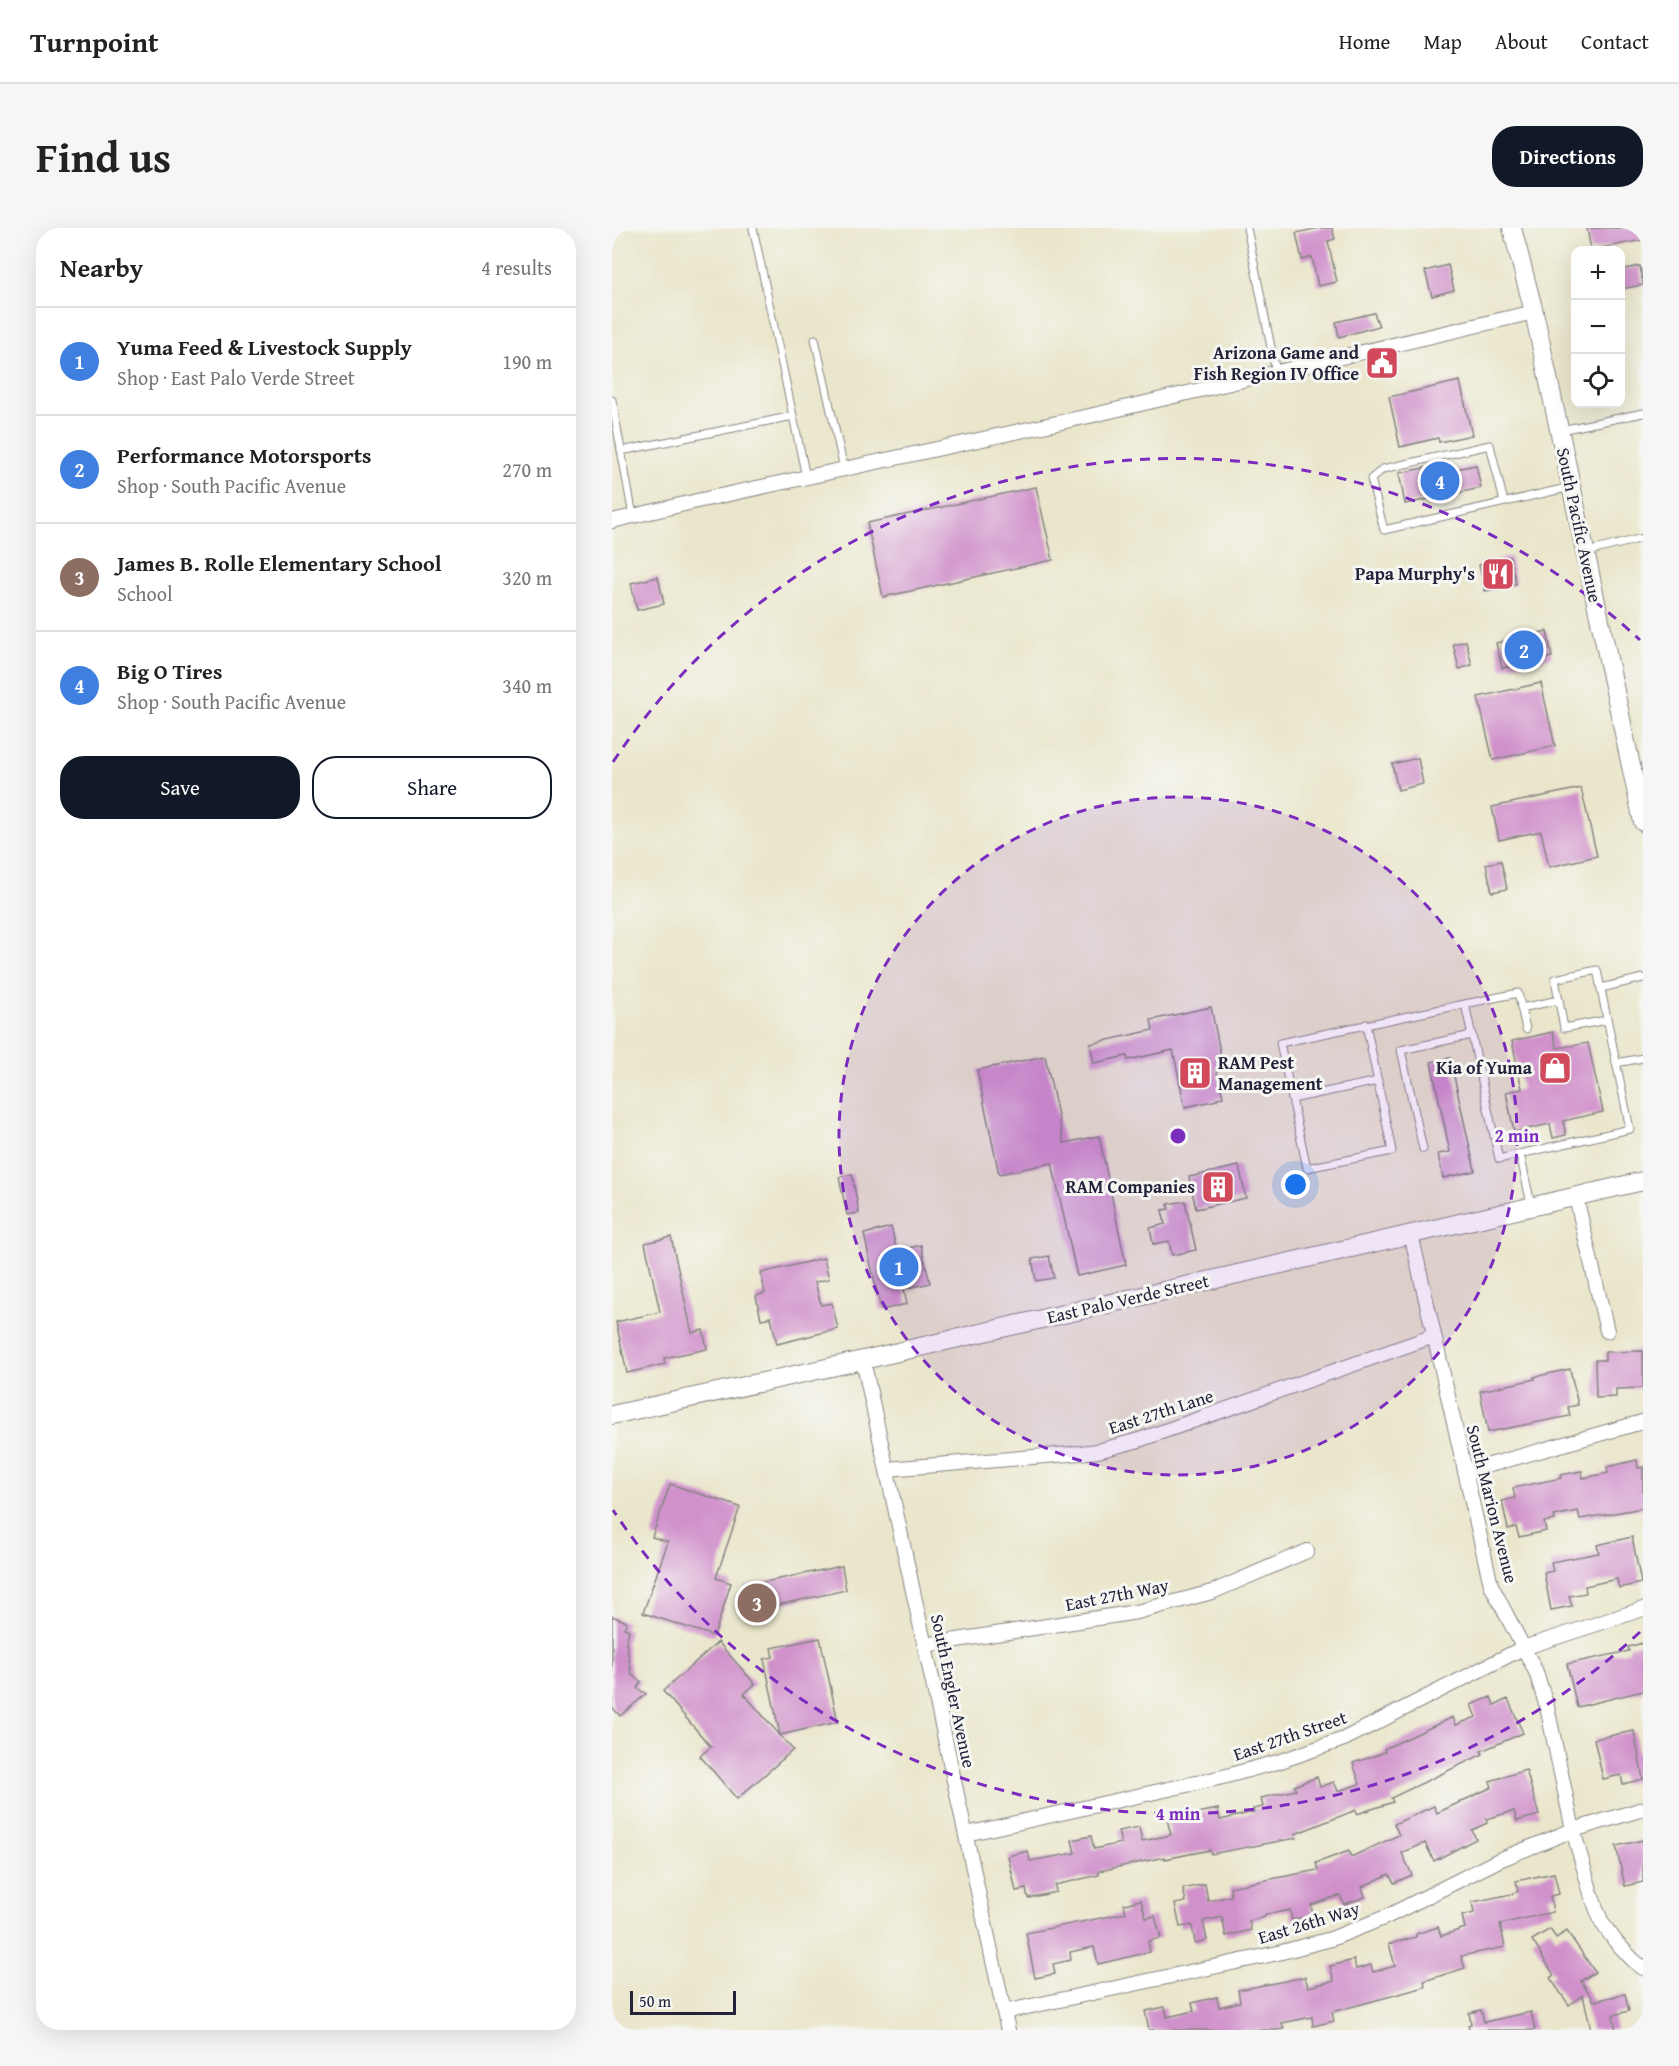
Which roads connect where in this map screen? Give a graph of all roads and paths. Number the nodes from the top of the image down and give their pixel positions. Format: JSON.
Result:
{"nodes":[{"id":1,"x":753,"y":228,"type":"edge"},
{"id":2,"x":1247,"y":228,"type":"edge"},
{"id":3,"x":1512,"y":228,"type":"edge"},
{"id":4,"x":1534,"y":312,"type":"junction"},
{"id":5,"x":815,"y":339,"type":"dead end"},
{"id":6,"x":1276,"y":372,"type":"junction"},
{"id":7,"x":612,"y":400,"type":"edge"},
{"id":8,"x":1643,"y":413,"type":"edge"},
{"id":9,"x":793,"y":416,"type":"junction"},
{"id":10,"x":1559,"y":430,"type":"junction"},
{"id":11,"x":621,"y":451,"type":"junction"},
{"id":12,"x":844,"y":469,"type":"junction"},
{"id":13,"x":806,"y":477,"type":"junction"},
{"id":14,"x":1570,"y":487,"type":"junction"},
{"id":15,"x":1504,"y":502,"type":"junction"},
{"id":16,"x":633,"y":516,"type":"junction"},
{"id":17,"x":612,"y":521,"type":"edge"},
{"id":18,"x":1643,"y":538,"type":"edge"},
{"id":19,"x":1585,"y":552,"type":"junction"},
{"id":20,"x":1643,"y":822,"type":"edge"},
{"id":21,"x":1643,"y":978,"type":"edge"},
{"id":22,"x":1601,"y":988,"type":"junction"},
{"id":23,"x":1559,"y":1000,"type":"junction"},
{"id":24,"x":1465,"y":1004,"type":"junction"},
{"id":25,"x":1521,"y":1008,"type":"junction"},
{"id":26,"x":1607,"y":1020,"type":"junction"},
{"id":27,"x":1366,"y":1024,"type":"junction"},
{"id":28,"x":1526,"y":1029,"type":"dead end"},
{"id":29,"x":1472,"y":1035,"type":"junction"},
{"id":30,"x":1643,"y":1058,"type":"edge"},
{"id":31,"x":1616,"y":1063,"type":"junction"},
{"id":32,"x":1378,"y":1081,"type":"junction"},
{"id":33,"x":1292,"y":1099,"type":"junction"},
{"id":34,"x":1423,"y":1149,"type":"dead end"},
{"id":35,"x":1520,"y":1154,"type":"junction"},
{"id":36,"x":1643,"y":1181,"type":"edge"},
{"id":37,"x":1576,"y":1197,"type":"junction"},
{"id":38,"x":1531,"y":1207,"type":"junction"},
{"id":39,"x":1411,"y":1234,"type":"junction"},
{"id":40,"x":1608,"y":1331,"type":"dead end"},
{"id":41,"x":1434,"y":1336,"type":"junction"},
{"id":42,"x":863,"y":1360,"type":"junction"},
{"id":43,"x":612,"y":1415,"type":"edge"},
{"id":44,"x":1642,"y":1422,"type":"edge"},
{"id":45,"x":887,"y":1468,"type":"junction"},
{"id":46,"x":1465,"y":1472,"type":"junction"},
{"id":47,"x":1307,"y":1551,"type":"dead end"},
{"id":48,"x":1643,"y":1609,"type":"edge"},
{"id":49,"x":925,"y":1644,"type":"junction"},
{"id":50,"x":1523,"y":1648,"type":"junction"},
{"id":51,"x":1643,"y":1809,"type":"edge"},
{"id":52,"x":1573,"y":1830,"type":"junction"},
{"id":53,"x":966,"y":1834,"type":"junction"},
{"id":54,"x":1643,"y":1968,"type":"edge"},
{"id":55,"x":1004,"y":2012,"type":"junction"},
{"id":56,"x":1008,"y":2030,"type":"edge"}],
"edges":[{"from":1,"to":9,"type":"lane"},
{"from":2,"to":6,"type":"lane"},
{"from":3,"to":4,"type":"street","name":"South Pacific Avenue"},
{"from":4,"to":6,"type":"street"},
{"from":4,"to":10,"type":"street","name":"South Pacific Avenue"},
{"from":5,"to":12,"type":"lane"},
{"from":6,"to":12,"type":"street"},
{"from":7,"to":11,"type":"lane"},
{"from":8,"to":10,"type":"lane"},
{"from":9,"to":11,"type":"lane"},
{"from":9,"to":13,"type":"lane"},
{"from":10,"to":14,"type":"street","name":"South Pacific Avenue"},
{"from":11,"to":16,"type":"lane"},
{"from":12,"to":13,"type":"street"},
{"from":13,"to":16,"type":"street"},
{"from":14,"to":15,"type":"lane"},
{"from":14,"to":19,"type":"street","name":"South Pacific Avenue"},
{"from":15,"to":15,"type":"lane"},
{"from":16,"to":17,"type":"street"},
{"from":18,"to":19,"type":"lane"},
{"from":19,"to":20,"type":"street","name":"South Pacific Avenue"},
{"from":21,"to":22,"type":"lane"},
{"from":22,"to":23,"type":"lane"},
{"from":22,"to":26,"type":"lane"},
{"from":23,"to":25,"type":"lane"},
{"from":23,"to":26,"type":"lane"},
{"from":24,"to":25,"type":"lane"},
{"from":24,"to":27,"type":"lane"},
{"from":24,"to":29,"type":"lane"},
{"from":25,"to":28,"type":"lane"},
{"from":26,"to":31,"type":"lane"},
{"from":27,"to":32,"type":"lane"},
{"from":27,"to":33,"type":"lane"},
{"from":29,"to":34,"type":"lane"},
{"from":29,"to":35,"type":"lane"},
{"from":30,"to":31,"type":"lane"},
{"from":31,"to":35,"type":"lane"},
{"from":32,"to":33,"type":"lane"},
{"from":32,"to":33,"type":"lane"},
{"from":35,"to":38,"type":"lane"},
{"from":36,"to":37,"type":"street","name":"East Palo Verde Street"},
{"from":37,"to":38,"type":"street","name":"East Palo Verde Street"},
{"from":37,"to":40,"type":"street"},
{"from":38,"to":39,"type":"street","name":"East Palo Verde Street"},
{"from":39,"to":41,"type":"street","name":"South Marion Avenue"},
{"from":39,"to":42,"type":"street","name":"East Palo Verde Street"},
{"from":41,"to":45,"type":"street","name":"East 27th Lane"},
{"from":41,"to":46,"type":"street","name":"South Marion Avenue"},
{"from":42,"to":43,"type":"street","name":"East Palo Verde Street"},
{"from":42,"to":45,"type":"street","name":"South Engler Avenue"},
{"from":44,"to":46,"type":"street"},
{"from":45,"to":49,"type":"street","name":"South Engler Avenue"},
{"from":46,"to":50,"type":"street","name":"South Marion Avenue"},
{"from":47,"to":49,"type":"street","name":"East 27th Way"},
{"from":48,"to":50,"type":"street","name":"East 27th Street"},
{"from":49,"to":53,"type":"street","name":"South Engler Avenue"},
{"from":50,"to":52,"type":"street","name":"South Marion Avenue"},
{"from":50,"to":53,"type":"street","name":"East 27th Street"},
{"from":51,"to":52,"type":"street","name":"East 26th Way"},
{"from":52,"to":54,"type":"street","name":"South Marion Avenue"},
{"from":52,"to":55,"type":"street","name":"East 26th Way"},
{"from":53,"to":55,"type":"street","name":"South Engler Avenue"},
{"from":55,"to":56,"type":"street","name":"South Engler Avenue"}]}
